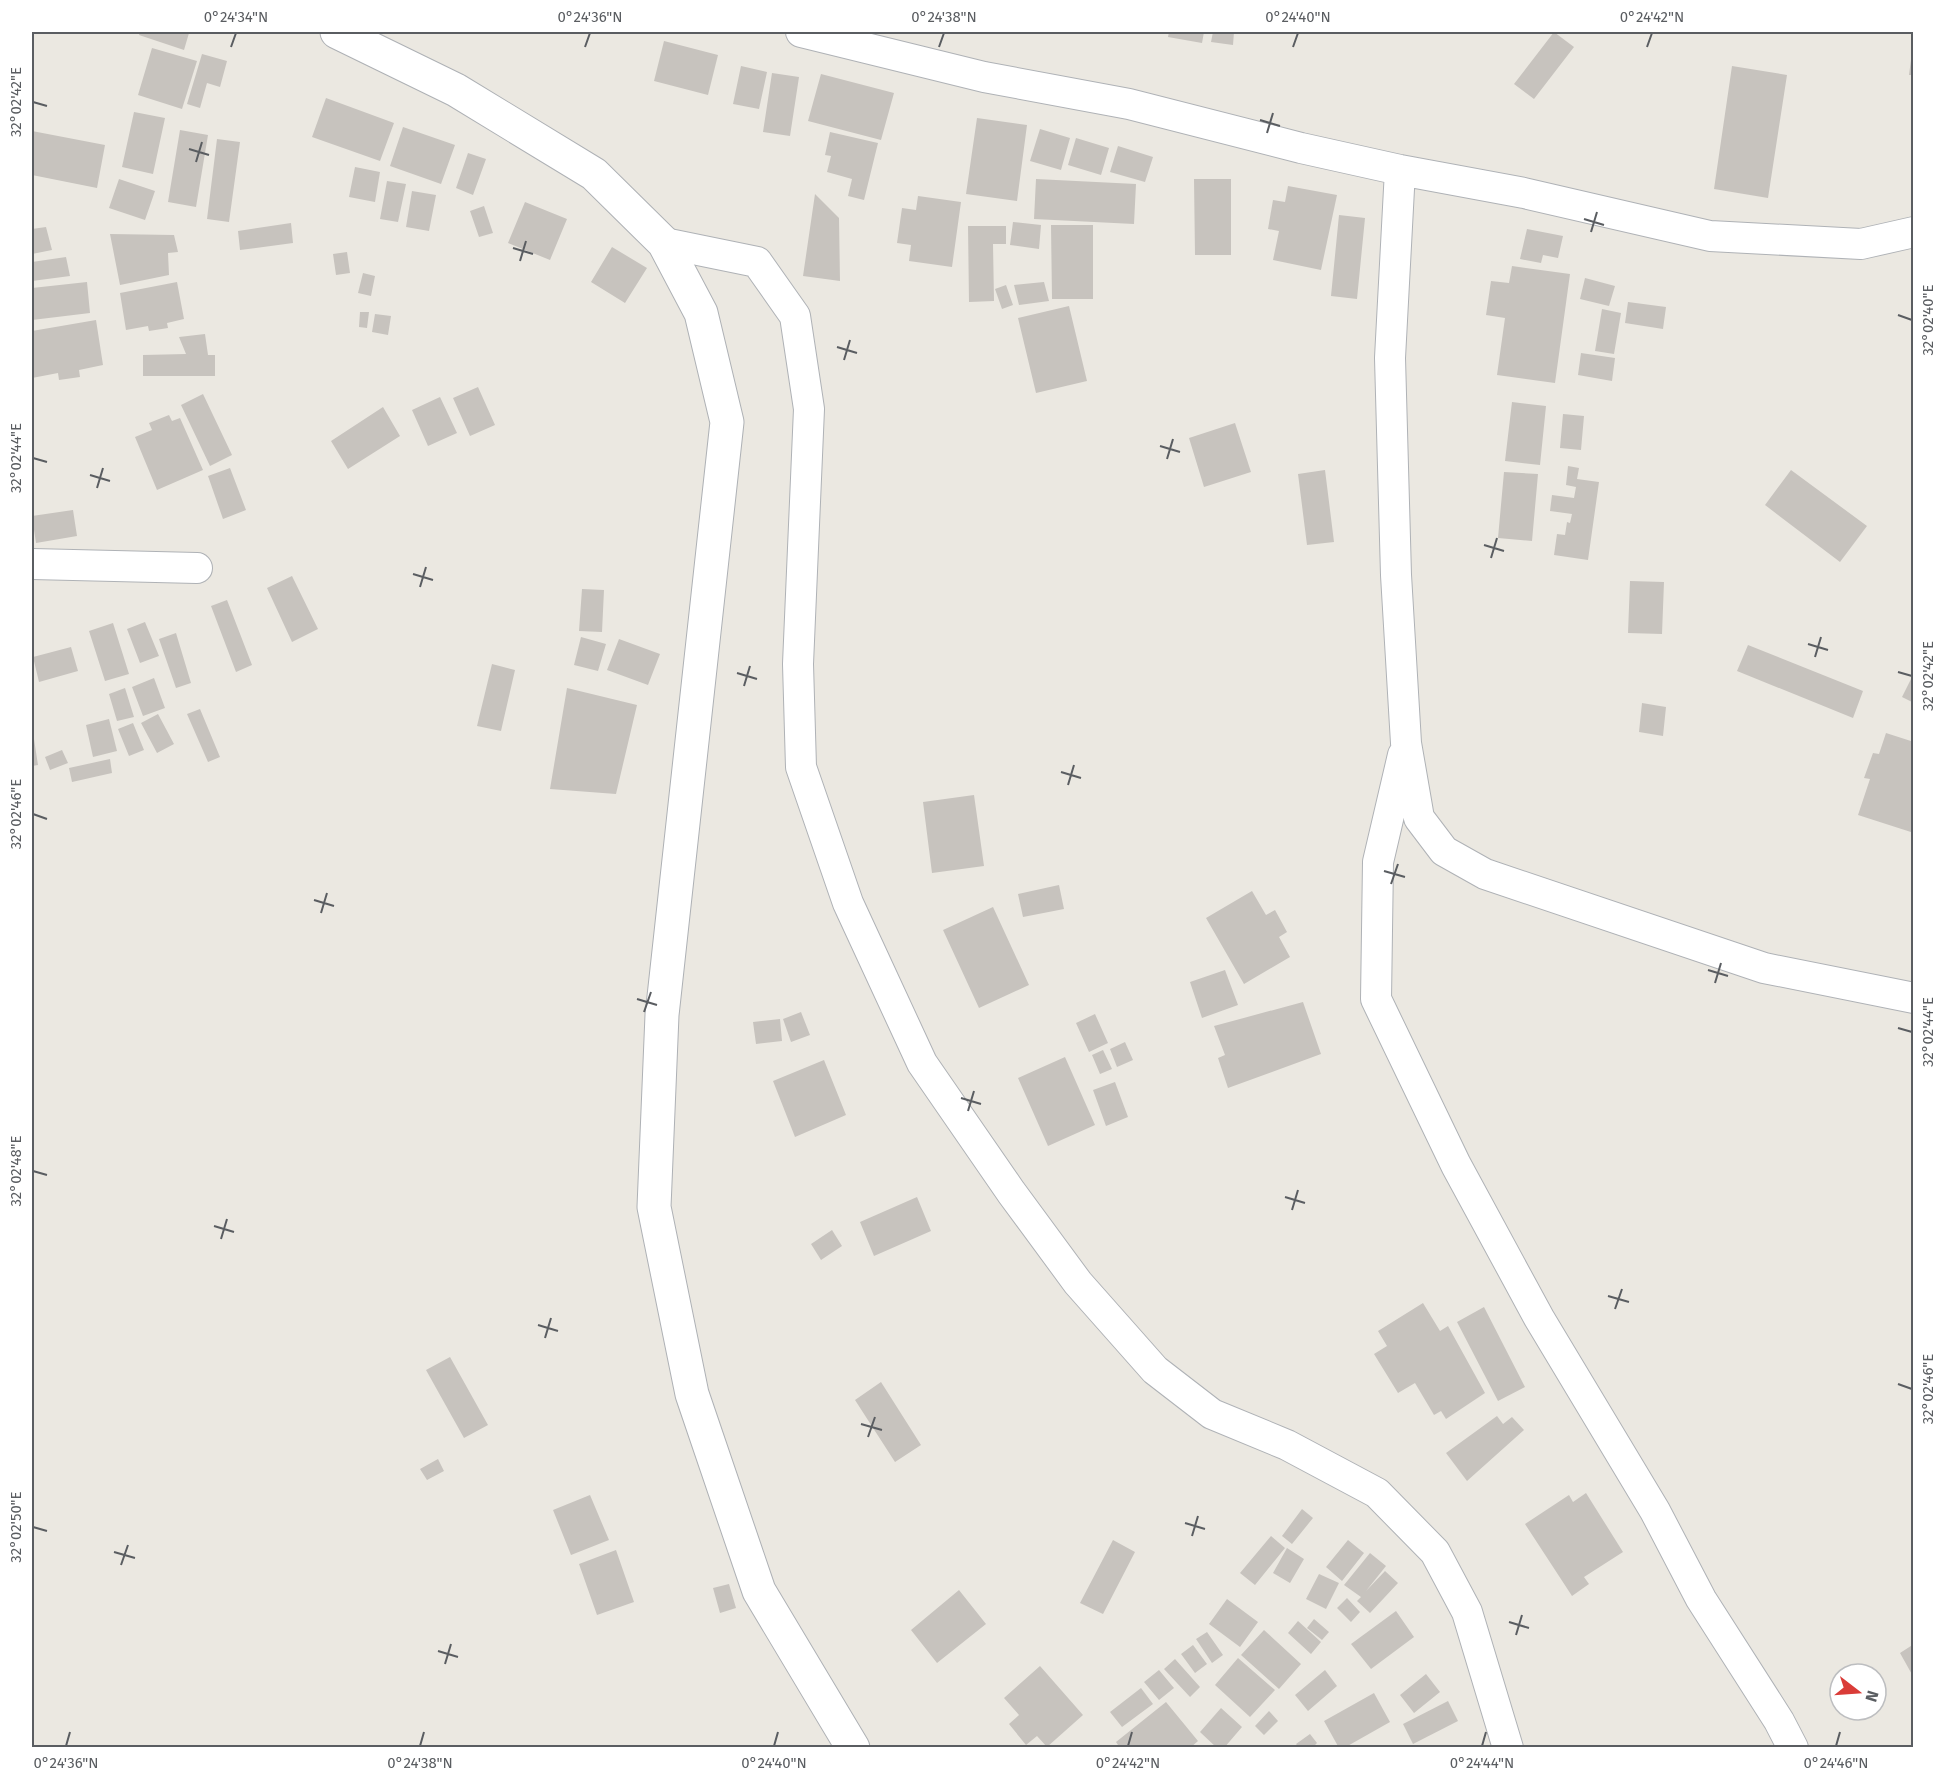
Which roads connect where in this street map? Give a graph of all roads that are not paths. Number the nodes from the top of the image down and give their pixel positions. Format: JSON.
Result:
{"nodes":[{"id":1,"x":338,"y":32,"type":"edge"},
{"id":2,"x":801,"y":32,"type":"edge"},
{"id":3,"x":1400,"y":170,"type":"junction"},
{"id":4,"x":1914,"y":231,"type":"edge"},
{"id":5,"x":664,"y":243,"type":"junction"},
{"id":6,"x":32,"y":564,"type":"edge"},
{"id":7,"x":197,"y":568,"type":"dead end"},
{"id":8,"x":1406,"y":743,"type":"junction"},
{"id":9,"x":1914,"y":998,"type":"edge"},
{"id":10,"x":853,"y":1748,"type":"edge"},
{"id":11,"x":1508,"y":1748,"type":"edge"},
{"id":12,"x":1793,"y":1748,"type":"edge"}],
"edges":[{"from":1,"to":5,"type":"main road"},
{"from":2,"to":3,"type":"street"},
{"from":3,"to":4,"type":"street"},
{"from":3,"to":8,"type":"street"},
{"from":5,"to":10,"type":"main road"},
{"from":5,"to":11,"type":"street"},
{"from":6,"to":7,"type":"street"},
{"from":8,"to":9,"type":"street"},
{"from":8,"to":12,"type":"street"}]}
